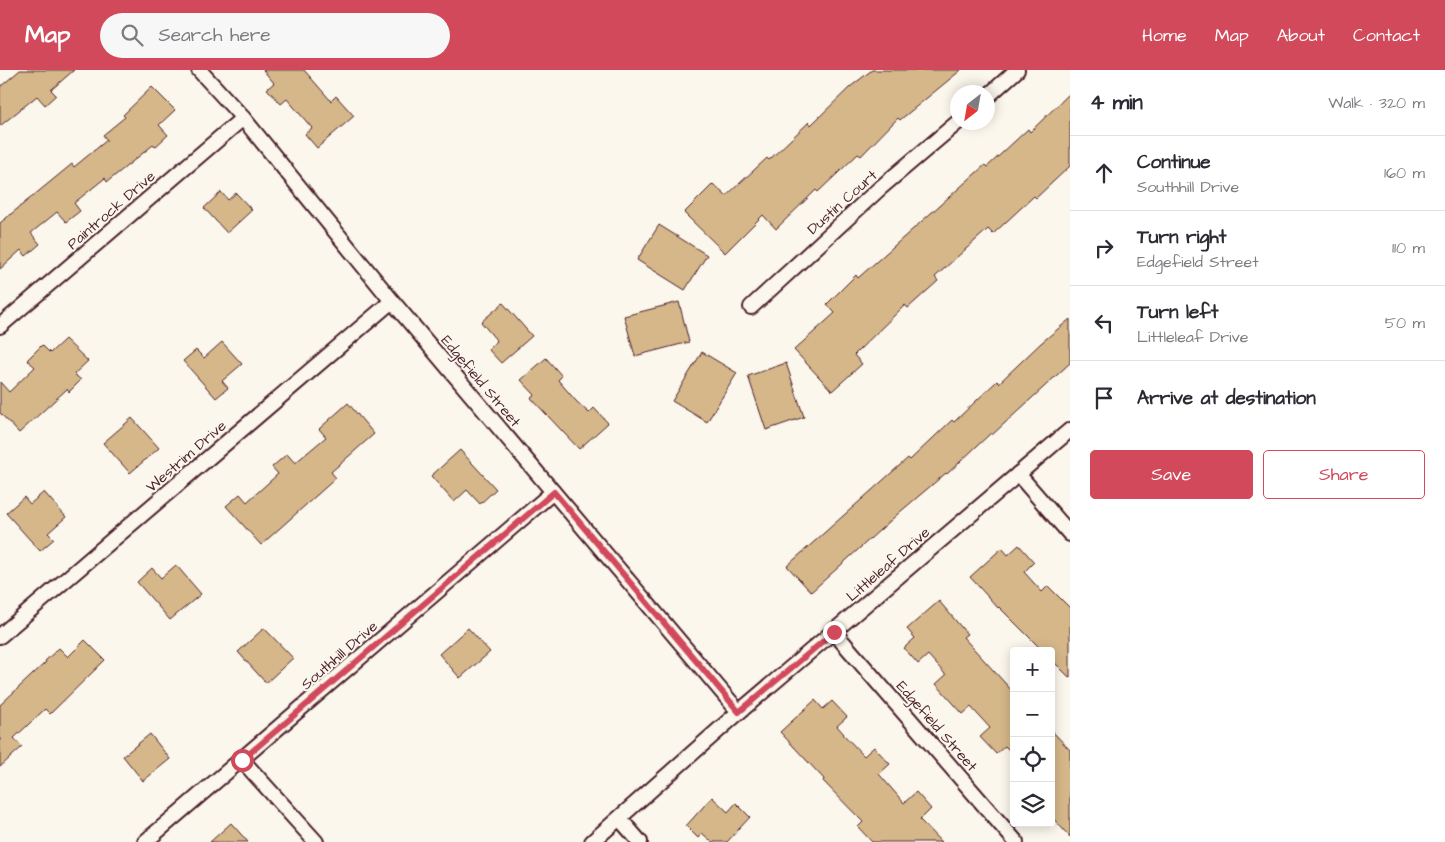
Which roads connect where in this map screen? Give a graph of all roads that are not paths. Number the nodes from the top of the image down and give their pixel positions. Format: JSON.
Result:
{"nodes":[{"id":1,"x":199,"y":70,"type":"edge"},
{"id":2,"x":1017,"y":70,"type":"edge"},
{"id":3,"x":995,"y":90,"type":"edge"},
{"id":4,"x":242,"y":118,"type":"junction"},
{"id":5,"x":950,"y":129,"type":"edge"},
{"id":6,"x":392,"y":301,"type":"junction"},
{"id":7,"x":751,"y":307,"type":"dead end"},
{"id":8,"x":0,"y":326,"type":"edge"},
{"id":9,"x":1070,"y":430,"type":"edge"},
{"id":10,"x":1018,"y":474,"type":"junction"},
{"id":11,"x":554,"y":492,"type":"junction"},
{"id":12,"x":1070,"y":534,"type":"edge"},
{"id":13,"x":834,"y":632,"type":"junction"},
{"id":14,"x":0,"y":636,"type":"edge"},
{"id":15,"x":739,"y":712,"type":"junction"},
{"id":16,"x":242,"y":760,"type":"junction"},
{"id":17,"x":620,"y":819,"type":"junction"},
{"id":18,"x":145,"y":842,"type":"edge"},
{"id":19,"x":316,"y":842,"type":"edge"},
{"id":20,"x":592,"y":842,"type":"edge"},
{"id":21,"x":640,"y":842,"type":"edge"},
{"id":22,"x":1016,"y":842,"type":"edge"}],
"edges":[{"from":1,"to":4,"type":"street","name":"Edgefield Street"},
{"from":2,"to":3,"type":"street"},
{"from":4,"to":6,"type":"street","name":"Edgefield Street"},
{"from":4,"to":8,"type":"street","name":"Paintrock Drive"},
{"from":5,"to":7,"type":"street","name":"Dustin Court"},
{"from":6,"to":11,"type":"street","name":"Edgefield Street"},
{"from":6,"to":14,"type":"street","name":"Westrim Drive"},
{"from":9,"to":10,"type":"street","name":"Littleleaf Drive"},
{"from":10,"to":12,"type":"street"},
{"from":10,"to":13,"type":"street","name":"Littleleaf Drive"},
{"from":11,"to":15,"type":"street","name":"Edgefield Street"},
{"from":11,"to":16,"type":"street","name":"Southhill Drive"},
{"from":13,"to":15,"type":"street","name":"Littleleaf Drive"},
{"from":13,"to":22,"type":"street","name":"Edgefield Street"},
{"from":15,"to":17,"type":"street","name":"Littleleaf Drive"},
{"from":16,"to":18,"type":"street","name":"Southhill Drive"},
{"from":16,"to":19,"type":"street"},
{"from":17,"to":20,"type":"street","name":"Littleleaf Drive"},
{"from":17,"to":21,"type":"street"}]}
